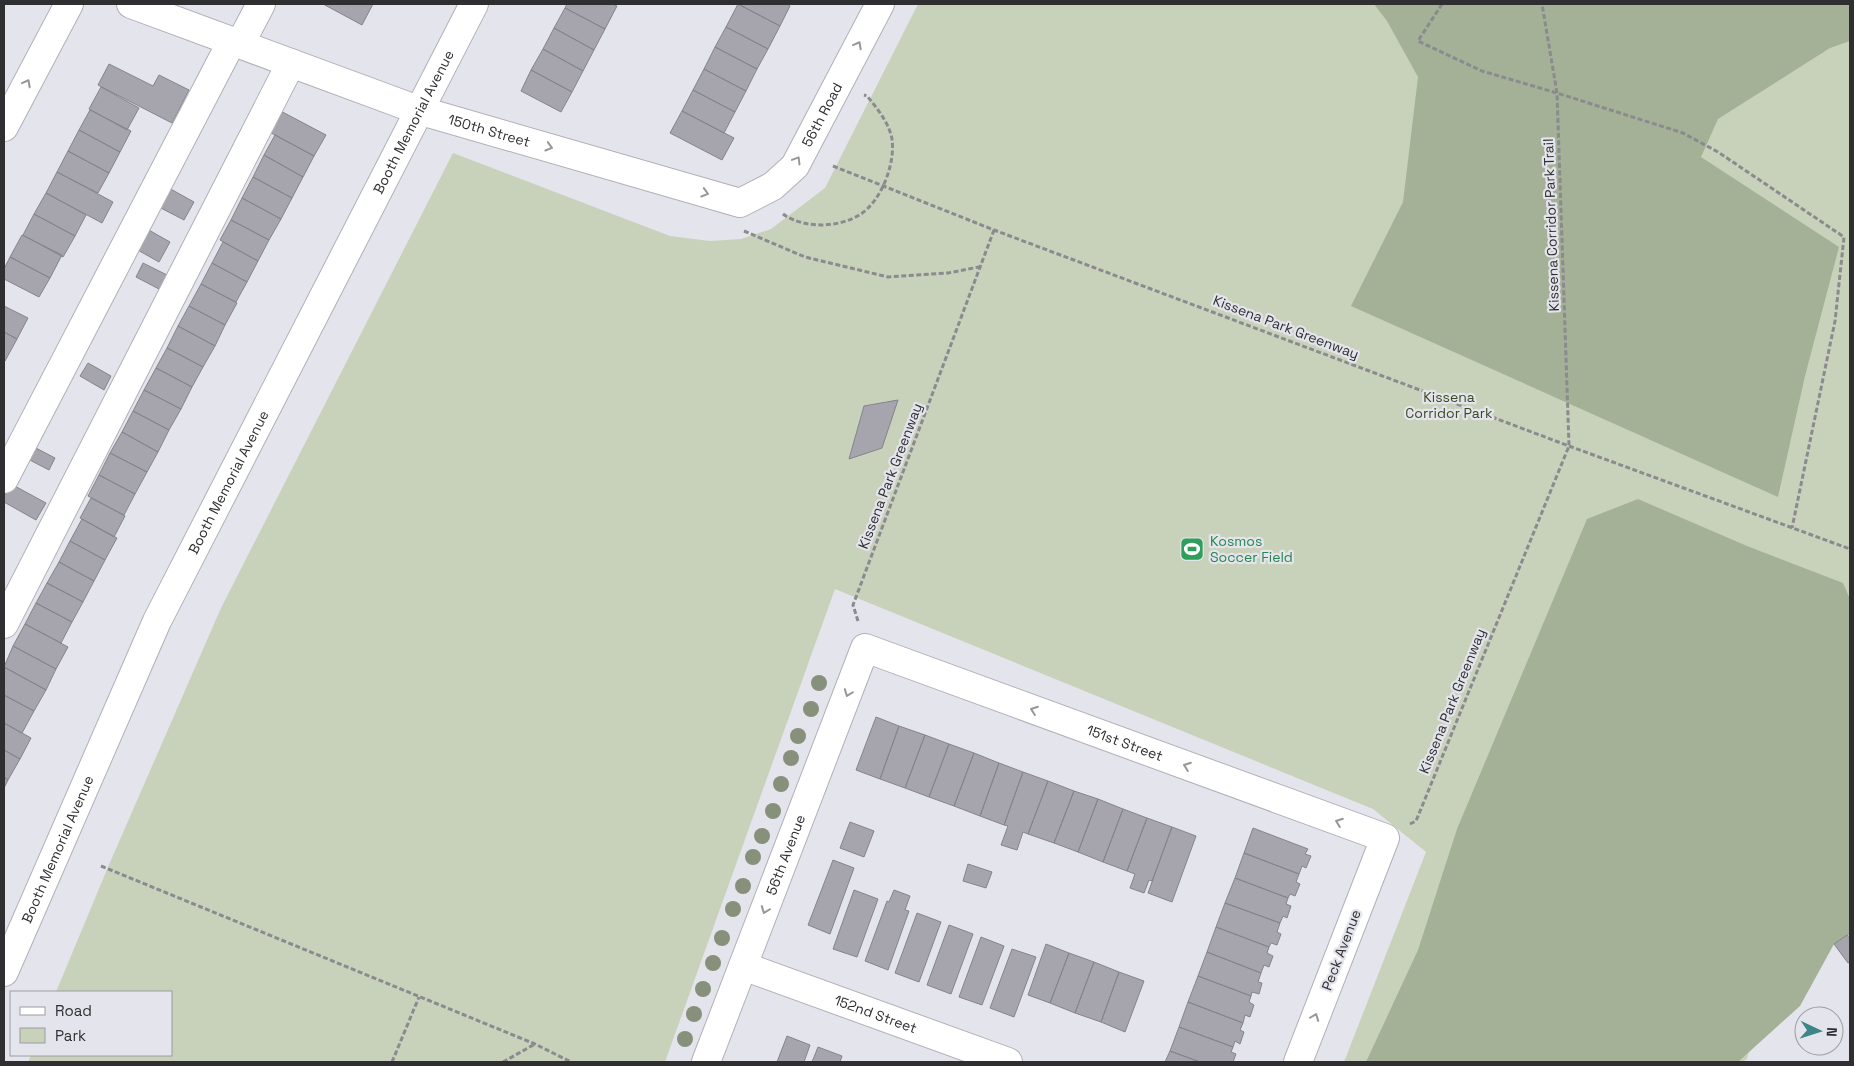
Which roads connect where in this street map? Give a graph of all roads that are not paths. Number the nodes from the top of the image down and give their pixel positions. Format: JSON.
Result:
{"nodes":[{"id":1,"x":69,"y":4,"type":"edge"},
{"id":2,"x":131,"y":4,"type":"edge"},
{"id":3,"x":261,"y":4,"type":"edge"},
{"id":4,"x":474,"y":4,"type":"edge"},
{"id":5,"x":880,"y":4,"type":"edge"},
{"id":6,"x":236,"y":42,"type":"junction"},
{"id":7,"x":291,"y":63,"type":"junction"},
{"id":8,"x":418,"y":110,"type":"junction"},
{"id":9,"x":4,"y":126,"type":"edge"},
{"id":10,"x":751,"y":197,"type":"joint"},
{"id":11,"x":4,"y":479,"type":"edge"},
{"id":12,"x":4,"y":624,"type":"edge"},
{"id":13,"x":866,"y":648,"type":"joint"},
{"id":14,"x":1385,"y":838,"type":"joint"},
{"id":15,"x":743,"y":966,"type":"junction"},
{"id":16,"x":5,"y":967,"type":"edge"},
{"id":17,"x":706,"y":1062,"type":"edge"},
{"id":18,"x":1008,"y":1062,"type":"edge"},
{"id":19,"x":1298,"y":1062,"type":"edge"}],
"edges":[{"from":9,"to":1,"type":"street","one_way":true},
{"from":2,"to":6,"type":"street","name":"150th Street"},
{"from":3,"to":6,"type":"street"},
{"from":4,"to":8,"type":"street","name":"Booth Memorial Avenue"},
{"from":10,"to":5,"type":"street","name":"56th Road","one_way":true},
{"from":6,"to":7,"type":"street","name":"150th Street"},
{"from":6,"to":11,"type":"street"},
{"from":7,"to":8,"type":"street","name":"150th Street"},
{"from":7,"to":12,"type":"street"},
{"from":8,"to":10,"type":"street","name":"150th Street","one_way":true},
{"from":8,"to":16,"type":"street","name":"Booth Memorial Avenue"},
{"from":14,"to":13,"type":"street","name":"151st Street","one_way":true},
{"from":13,"to":15,"type":"street","name":"56th Avenue","one_way":true},
{"from":19,"to":14,"type":"street","name":"Peck Avenue","one_way":true},
{"from":15,"to":17,"type":"street","name":"56th Avenue"},
{"from":15,"to":18,"type":"street","name":"152nd Street"}]}
